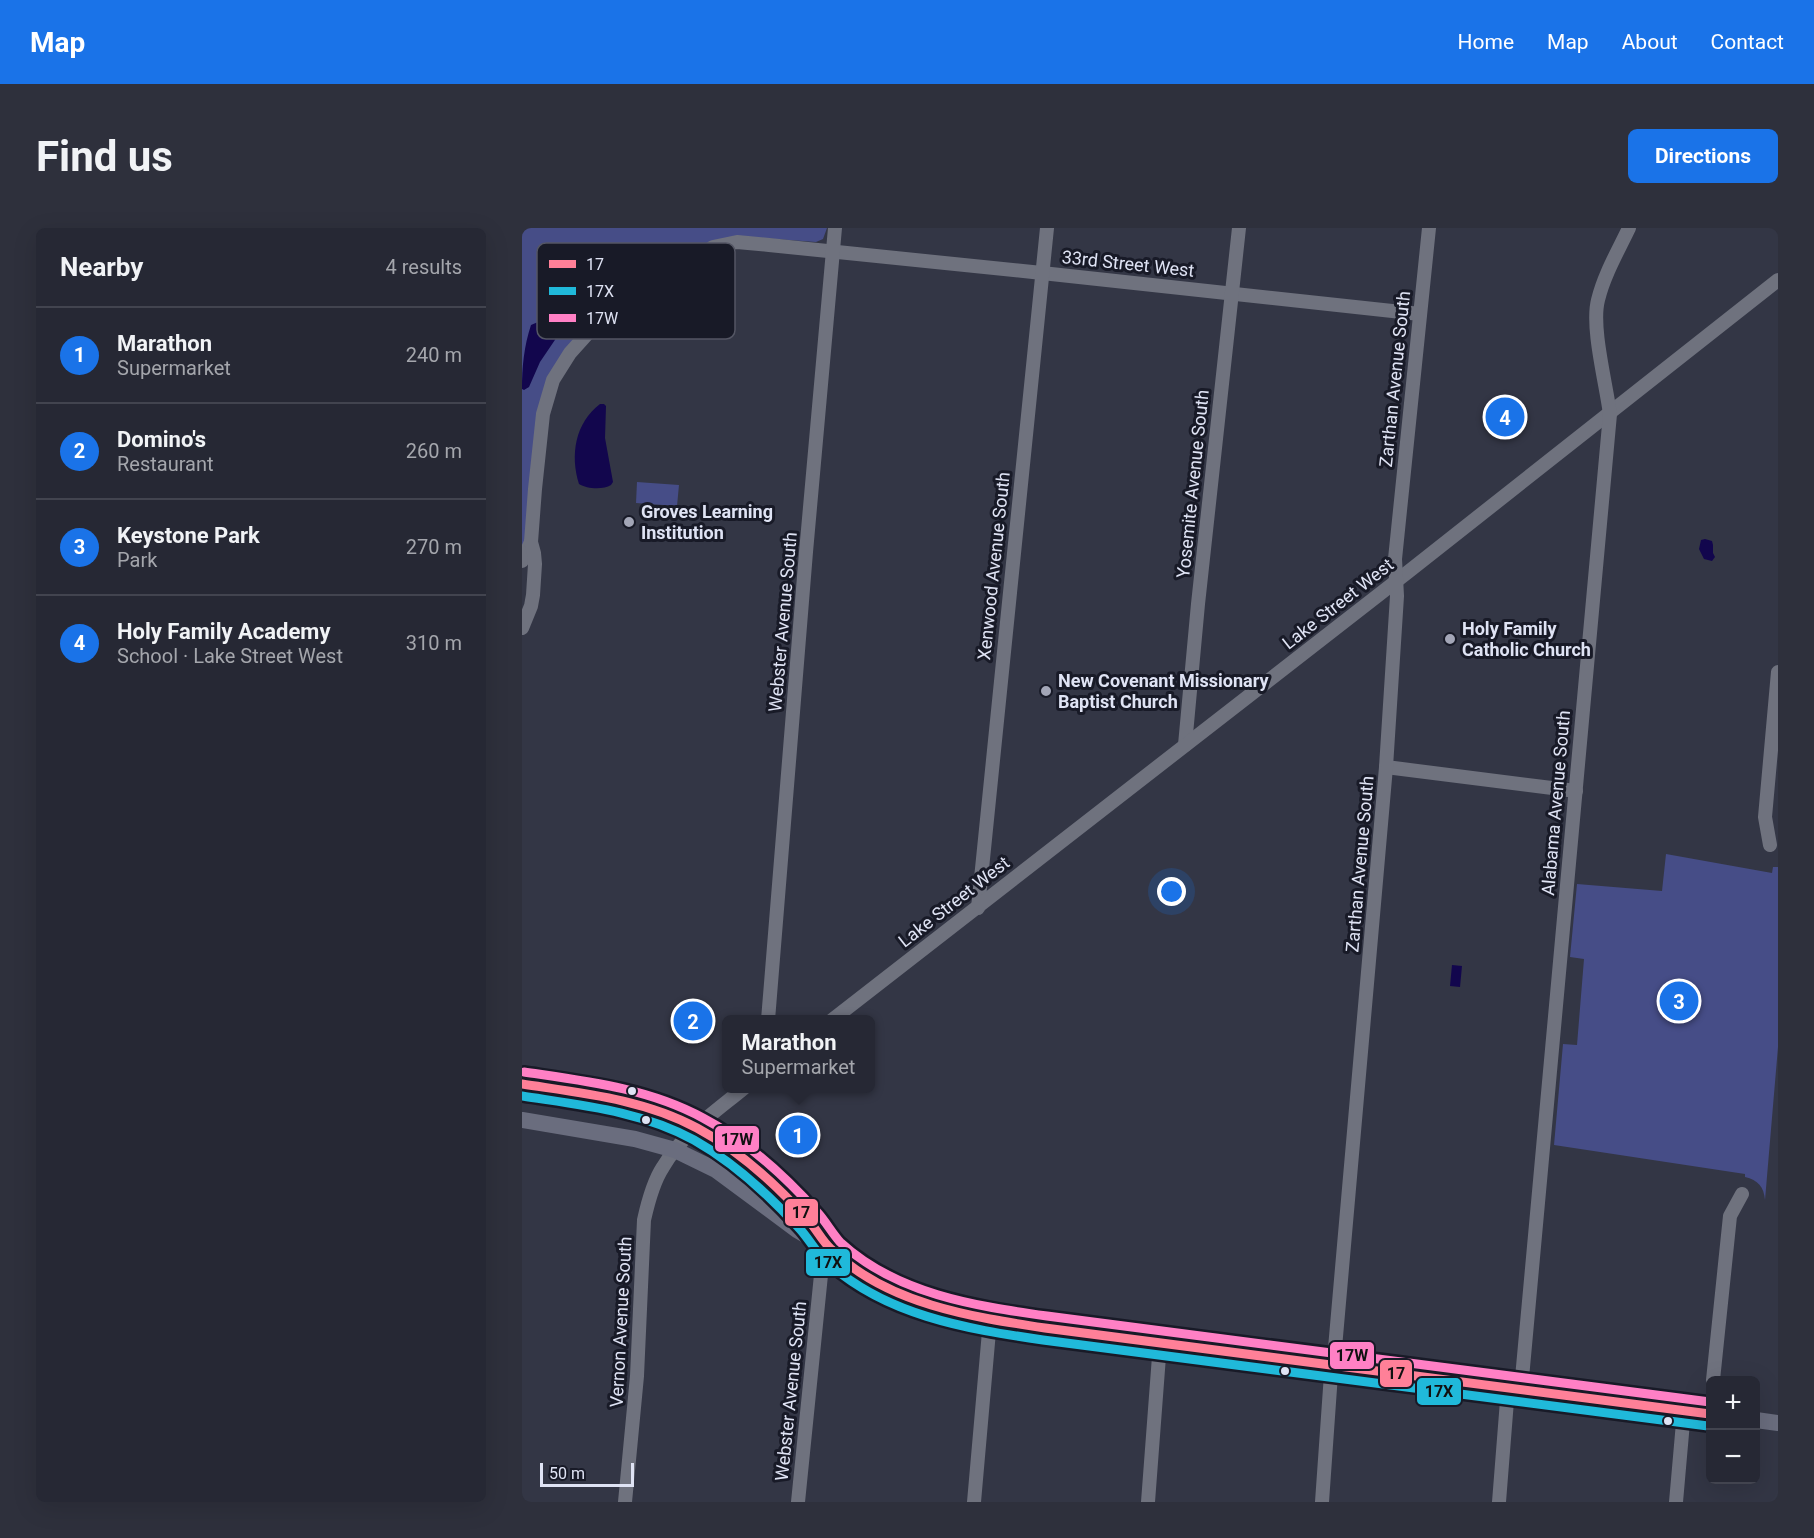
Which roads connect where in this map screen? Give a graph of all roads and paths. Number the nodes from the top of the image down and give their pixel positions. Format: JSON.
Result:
{"nodes":[{"id":1,"x":835,"y":228,"type":"edge"},
{"id":2,"x":1047,"y":228,"type":"edge"},
{"id":3,"x":1239,"y":228,"type":"edge"},
{"id":4,"x":1429,"y":228,"type":"edge"},
{"id":5,"x":1629,"y":228,"type":"edge"},
{"id":6,"x":732,"y":243,"type":"edge"},
{"id":7,"x":833,"y":252,"type":"junction"},
{"id":8,"x":1042,"y":273,"type":"junction"},
{"id":9,"x":1778,"y":280,"type":"edge"},
{"id":10,"x":1232,"y":294,"type":"junction"},
{"id":11,"x":1420,"y":314,"type":"junction"},
{"id":12,"x":583,"y":339,"type":"edge"},
{"id":13,"x":1610,"y":414,"type":"junction"},
{"id":14,"x":531,"y":542,"type":"junction"},
{"id":15,"x":522,"y":561,"type":"edge"},
{"id":16,"x":1396,"y":581,"type":"junction"},
{"id":17,"x":523,"y":621,"type":"edge"},
{"id":18,"x":1778,"y":672,"type":"edge"},
{"id":19,"x":1185,"y":745,"type":"junction"},
{"id":20,"x":1386,"y":767,"type":"junction"},
{"id":21,"x":1575,"y":791,"type":"junction"},
{"id":22,"x":1770,"y":845,"type":"dead end"},
{"id":23,"x":978,"y":908,"type":"junction"},
{"id":24,"x":768,"y":1015,"type":"edge"},
{"id":25,"x":839,"y":1015,"type":"edge"},
{"id":26,"x":522,"y":1084,"type":"edge"},
{"id":27,"x":739,"y":1093,"type":"edge"},
{"id":28,"x":522,"y":1120,"type":"edge"},
{"id":29,"x":696,"y":1128,"type":"junction"},
{"id":30,"x":675,"y":1150,"type":"junction"},
{"id":31,"x":1742,"y":1194,"type":"dead end"},
{"id":32,"x":833,"y":1251,"type":"junction"},
{"id":33,"x":990,"y":1320,"type":"junction"},
{"id":34,"x":1160,"y":1343,"type":"junction"},
{"id":35,"x":1332,"y":1365,"type":"junction"},
{"id":36,"x":1713,"y":1376,"type":"edge"},
{"id":37,"x":1515,"y":1388,"type":"junction"},
{"id":38,"x":1684,"y":1411,"type":"junction"},
{"id":39,"x":1706,"y":1414,"type":"edge"},
{"id":40,"x":1760,"y":1421,"type":"edge"},
{"id":41,"x":1778,"y":1423,"type":"edge"},
{"id":42,"x":625,"y":1502,"type":"edge"},
{"id":43,"x":798,"y":1502,"type":"edge"},
{"id":44,"x":974,"y":1502,"type":"edge"},
{"id":45,"x":1148,"y":1502,"type":"edge"},
{"id":46,"x":1322,"y":1502,"type":"edge"},
{"id":47,"x":1499,"y":1502,"type":"edge"},
{"id":48,"x":1676,"y":1502,"type":"edge"}],
"edges":[{"from":1,"to":7,"type":"street","name":"Webster Avenue South"},
{"from":2,"to":8,"type":"street","name":"Xenwood Avenue South"},
{"from":3,"to":10,"type":"street","name":"Yosemite Avenue South"},
{"from":4,"to":11,"type":"street","name":"Zarthan Avenue South"},
{"from":5,"to":13,"type":"street","name":"Alabama Avenue South"},
{"from":6,"to":7,"type":"street","name":"33rd Street West"},
{"from":7,"to":8,"type":"street","name":"33rd Street West"},
{"from":7,"to":24,"type":"street","name":"Webster Avenue South"},
{"from":8,"to":10,"type":"street","name":"33rd Street West"},
{"from":8,"to":23,"type":"street","name":"Xenwood Avenue South"},
{"from":9,"to":13,"type":"street","name":"Lake Street West"},
{"from":10,"to":11,"type":"street","name":"33rd Street West"},
{"from":10,"to":19,"type":"street","name":"Yosemite Avenue South"},
{"from":11,"to":16,"type":"street","name":"Zarthan Avenue South"},
{"from":12,"to":14,"type":"street","name":"33rd Street West"},
{"from":13,"to":16,"type":"street","name":"Lake Street West"},
{"from":13,"to":21,"type":"street","name":"Alabama Avenue South"},
{"from":14,"to":15,"type":"street"},
{"from":14,"to":17,"type":"street"},
{"from":16,"to":19,"type":"street","name":"Lake Street West"},
{"from":16,"to":20,"type":"street","name":"Zarthan Avenue South"},
{"from":18,"to":22,"type":"street"},
{"from":19,"to":23,"type":"street","name":"Lake Street West"},
{"from":20,"to":21,"type":"street"},
{"from":20,"to":35,"type":"street","name":"Zarthan Avenue South"},
{"from":21,"to":37,"type":"street","name":"Alabama Avenue South"},
{"from":23,"to":25,"type":"street","name":"Lake Street West"},
{"from":26,"to":29,"type":"main road"},
{"from":27,"to":29,"type":"street"},
{"from":28,"to":30,"type":"main road"},
{"from":29,"to":30,"type":"street"},
{"from":29,"to":32,"type":"main road"},
{"from":30,"to":32,"type":"main road"},
{"from":30,"to":42,"type":"street","name":"Vernon Avenue South"},
{"from":31,"to":36,"type":"street"},
{"from":32,"to":33,"type":"main road"},
{"from":32,"to":43,"type":"street","name":"Webster Avenue South"},
{"from":33,"to":34,"type":"main road"},
{"from":33,"to":44,"type":"street"},
{"from":34,"to":35,"type":"main road"},
{"from":34,"to":45,"type":"street"},
{"from":35,"to":37,"type":"main road"},
{"from":35,"to":46,"type":"street","name":"Zarthan Avenue South"},
{"from":37,"to":38,"type":"main road"},
{"from":37,"to":47,"type":"street","name":"Alabama Avenue South"},
{"from":38,"to":39,"type":"main road"},
{"from":38,"to":48,"type":"street"},
{"from":40,"to":41,"type":"main road"}]}
